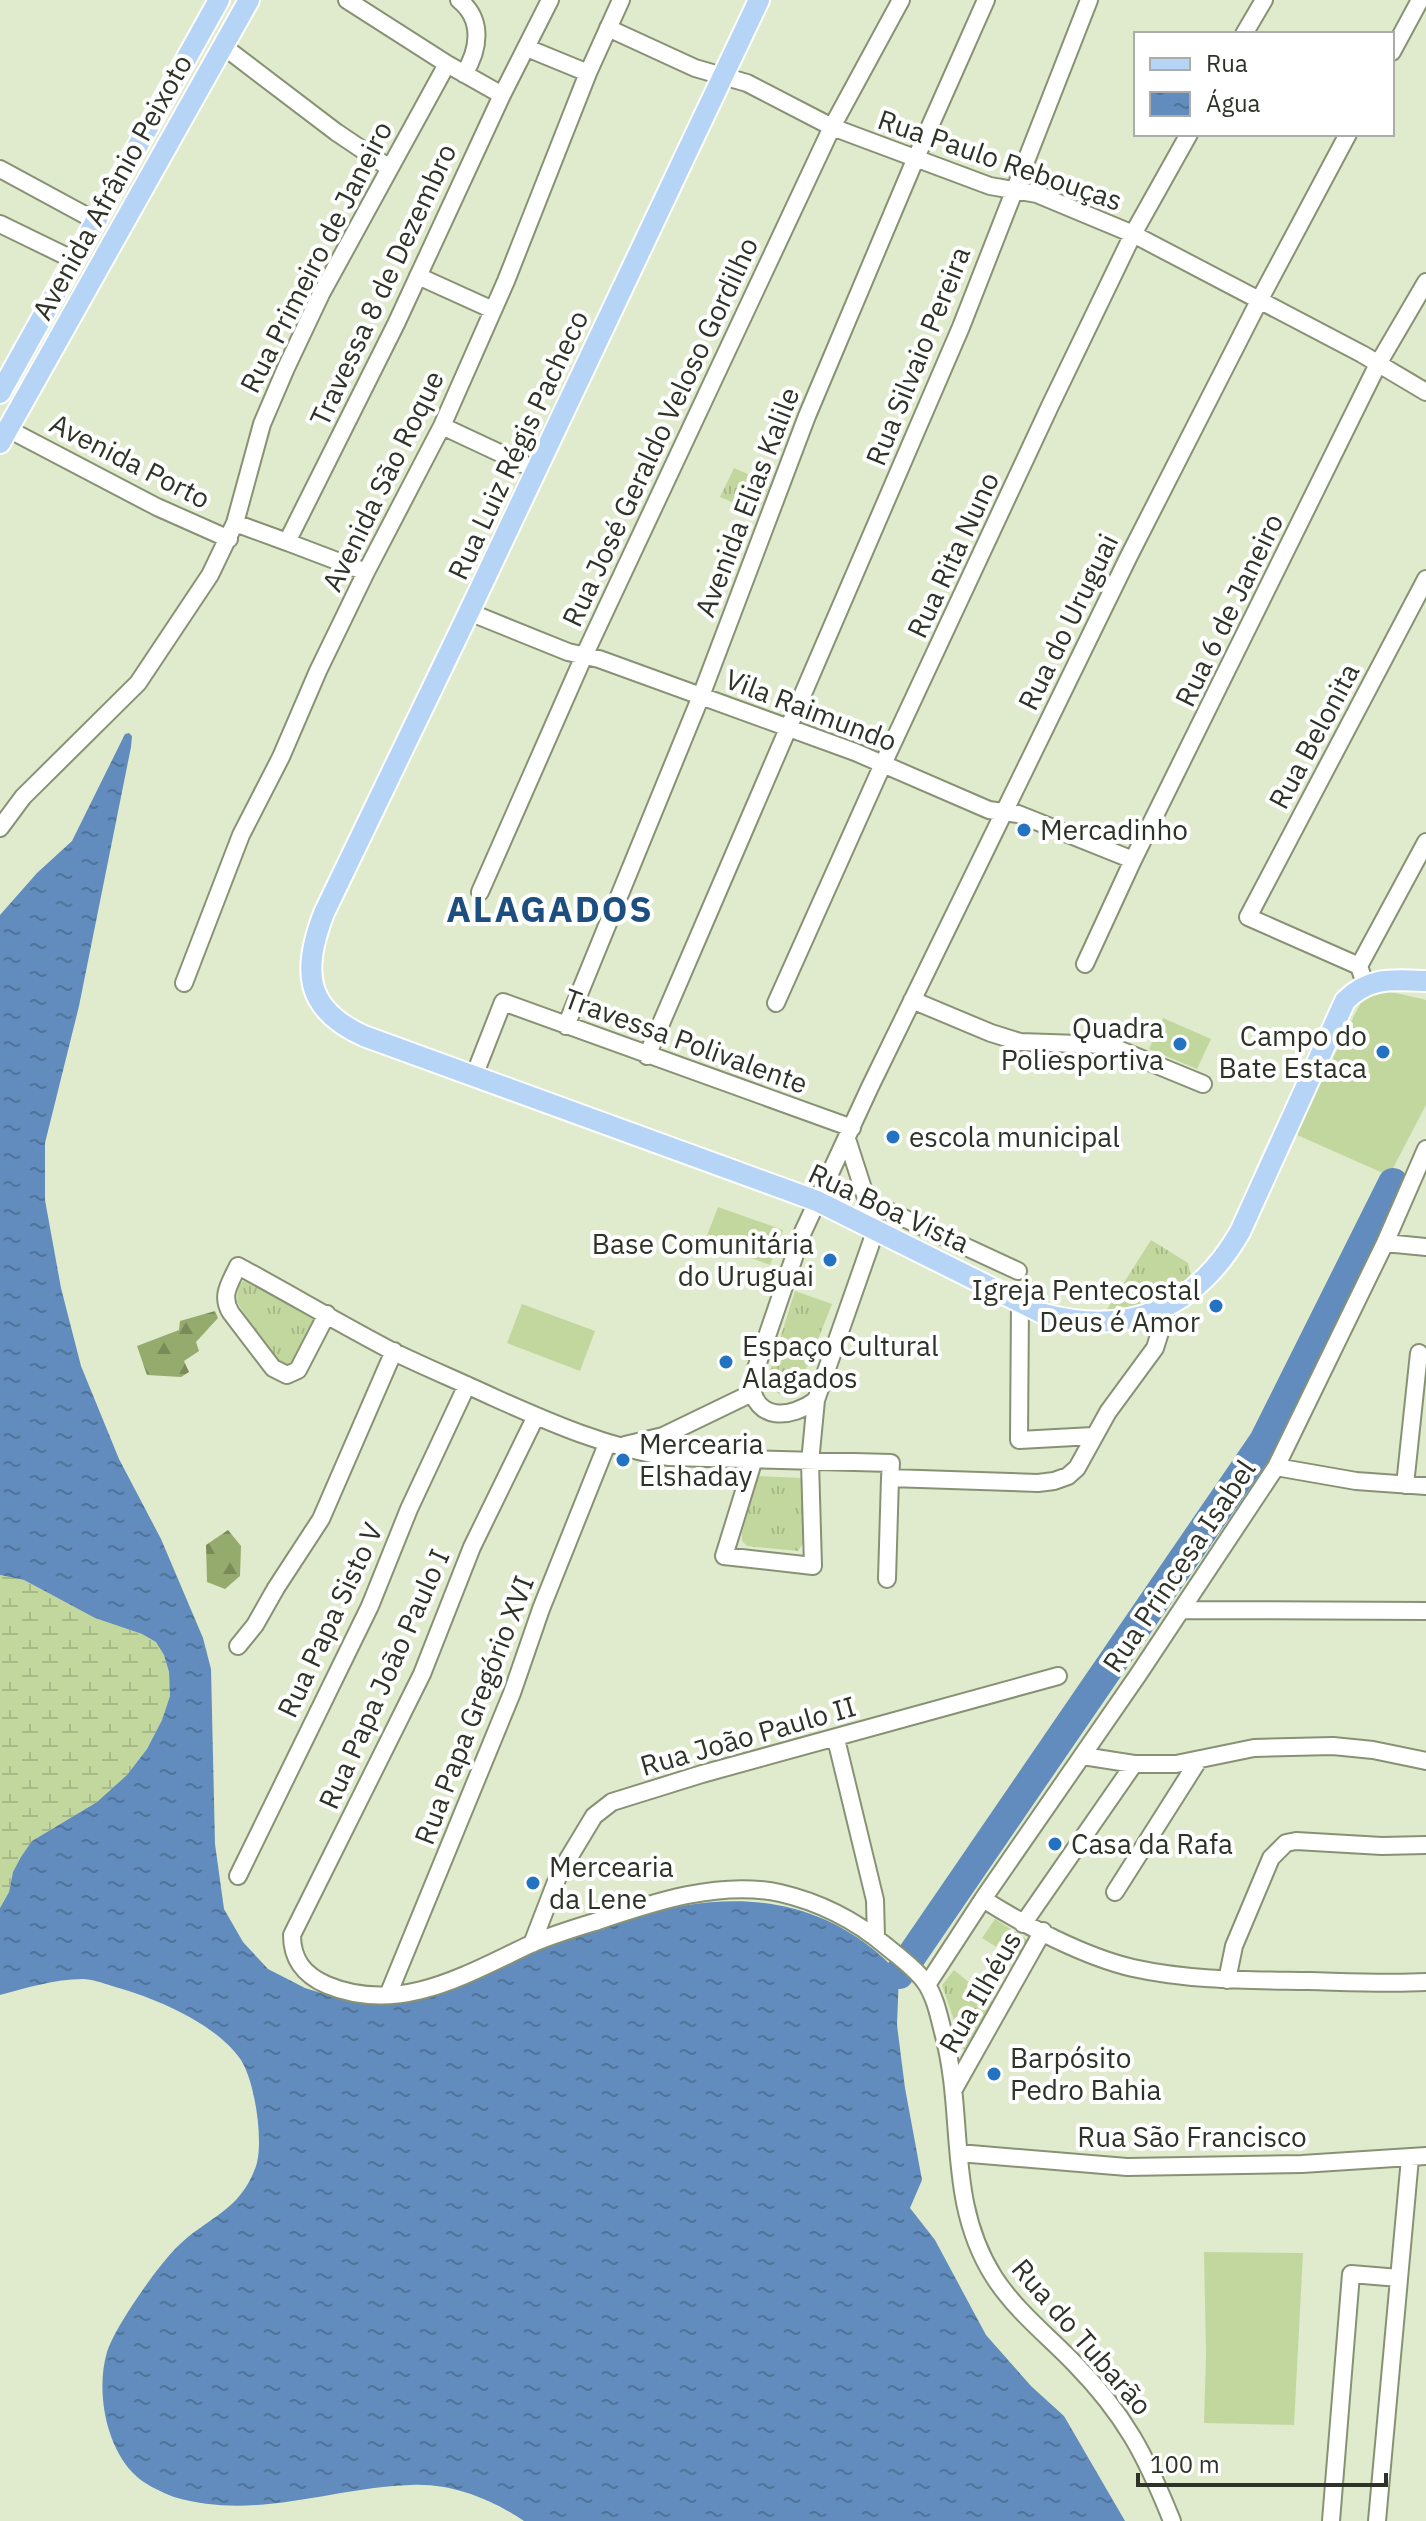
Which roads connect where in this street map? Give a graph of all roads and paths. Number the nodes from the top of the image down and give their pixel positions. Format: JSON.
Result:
{"nodes":[{"id":1,"x":219,"y":0,"type":"edge"},
{"id":2,"x":249,"y":0,"type":"edge"},
{"id":3,"x":347,"y":0,"type":"edge"},
{"id":4,"x":459,"y":0,"type":"edge"},
{"id":5,"x":550,"y":0,"type":"edge"},
{"id":6,"x":621,"y":0,"type":"edge"},
{"id":7,"x":759,"y":0,"type":"edge"},
{"id":8,"x":901,"y":0,"type":"edge"},
{"id":9,"x":986,"y":0,"type":"edge"},
{"id":10,"x":1089,"y":0,"type":"edge"},
{"id":11,"x":1264,"y":0,"type":"edge"},
{"id":12,"x":1420,"y":0,"type":"edge"},
{"id":13,"x":608,"y":28,"type":"junction"},
{"id":14,"x":1245,"y":32,"type":"edge"},
{"id":15,"x":223,"y":46,"type":"junction"},
{"id":16,"x":527,"y":48,"type":"junction"},
{"id":17,"x":1394,"y":48,"type":"edge"},
{"id":18,"x":447,"y":64,"type":"junction"},
{"id":19,"x":588,"y":73,"type":"junction"},
{"id":20,"x":464,"y":74,"type":"junction"},
{"id":21,"x":723,"y":76,"type":"junction"},
{"id":22,"x":502,"y":95,"type":"junction"},
{"id":23,"x":832,"y":127,"type":"junction"},
{"id":24,"x":1188,"y":136,"type":"edge"},
{"id":25,"x":1347,"y":136,"type":"edge"},
{"id":26,"x":915,"y":160,"type":"junction"},
{"id":27,"x":388,"y":167,"type":"junction"},
{"id":28,"x":0,"y":169,"type":"edge"},
{"id":29,"x":1014,"y":188,"type":"junction"},
{"id":30,"x":96,"y":221,"type":"junction"},
{"id":31,"x":0,"y":224,"type":"edge"},
{"id":32,"x":1133,"y":234,"type":"junction"},
{"id":33,"x":74,"y":260,"type":"junction"},
{"id":34,"x":418,"y":276,"type":"junction"},
{"id":35,"x":1426,"y":282,"type":"edge"},
{"id":36,"x":1260,"y":299,"type":"junction"},
{"id":37,"x":493,"y":310,"type":"junction"},
{"id":38,"x":1378,"y":364,"type":"junction"},
{"id":39,"x":1426,"y":392,"type":"edge"},
{"id":40,"x":0,"y":393,"type":"edge"},
{"id":41,"x":442,"y":426,"type":"junction"},
{"id":42,"x":4,"y":436,"type":"edge"},
{"id":43,"x":536,"y":470,"type":"junction"},
{"id":44,"x":232,"y":531,"type":"junction"},
{"id":45,"x":287,"y":542,"type":"junction"},
{"id":46,"x":366,"y":572,"type":"junction"},
{"id":47,"x":1426,"y":579,"type":"edge"},
{"id":48,"x":469,"y":612,"type":"junction"},
{"id":49,"x":584,"y":656,"type":"junction"},
{"id":50,"x":701,"y":696,"type":"junction"},
{"id":51,"x":789,"y":730,"type":"junction"},
{"id":52,"x":883,"y":764,"type":"junction"},
{"id":53,"x":1003,"y":812,"type":"junction"},
{"id":54,"x":0,"y":828,"type":"edge"},
{"id":55,"x":1426,"y":842,"type":"edge"},
{"id":56,"x":1133,"y":860,"type":"junction"},
{"id":57,"x":480,"y":892,"type":"dead end"},
{"id":58,"x":324,"y":913,"type":"joint"},
{"id":59,"x":1085,"y":964,"type":"dead end"},
{"id":60,"x":1362,"y":975,"type":"junction"},
{"id":61,"x":1426,"y":981,"type":"edge"},
{"id":62,"x":184,"y":983,"type":"dead end"},
{"id":63,"x":912,"y":1000,"type":"junction"},
{"id":64,"x":776,"y":1003,"type":"dead end"},
{"id":65,"x":566,"y":1026,"type":"junction"},
{"id":66,"x":647,"y":1056,"type":"junction"},
{"id":67,"x":474,"y":1076,"type":"junction"},
{"id":68,"x":1203,"y":1084,"type":"dead end"},
{"id":69,"x":849,"y":1134,"type":"junction"},
{"id":70,"x":1426,"y":1149,"type":"edge"},
{"id":71,"x":817,"y":1201,"type":"junction"},
{"id":72,"x":869,"y":1202,"type":"junction"},
{"id":73,"x":876,"y":1229,"type":"junction"},
{"id":74,"x":1385,"y":1243,"type":"junction"},
{"id":75,"x":1426,"y":1247,"type":"edge"},
{"id":76,"x":1018,"y":1271,"type":"dead end"},
{"id":77,"x":1020,"y":1303,"type":"junction"},
{"id":78,"x":1168,"y":1307,"type":"junction"},
{"id":79,"x":327,"y":1314,"type":"junction"},
{"id":80,"x":394,"y":1351,"type":"junction"},
{"id":81,"x":1419,"y":1353,"type":"dead end"},
{"id":82,"x":467,"y":1385,"type":"junction"},
{"id":83,"x":752,"y":1393,"type":"junction"},
{"id":84,"x":816,"y":1400,"type":"junction"},
{"id":85,"x":536,"y":1416,"type":"junction"},
{"id":86,"x":1093,"y":1436,"type":"junction"},
{"id":87,"x":697,"y":1440,"type":"junction"},
{"id":88,"x":614,"y":1445,"type":"junction"},
{"id":89,"x":754,"y":1459,"type":"junction"},
{"id":90,"x":810,"y":1462,"type":"junction"},
{"id":91,"x":1276,"y":1467,"type":"junction"},
{"id":92,"x":890,"y":1478,"type":"junction"},
{"id":93,"x":1405,"y":1485,"type":"junction"},
{"id":94,"x":1426,"y":1486,"type":"edge"},
{"id":95,"x":887,"y":1579,"type":"dead end"},
{"id":96,"x":1181,"y":1610,"type":"junction"},
{"id":97,"x":1426,"y":1611,"type":"edge"},
{"id":98,"x":238,"y":1646,"type":"dead end"},
{"id":99,"x":1058,"y":1676,"type":"dead end"},
{"id":100,"x":836,"y":1739,"type":"junction"},
{"id":101,"x":1083,"y":1756,"type":"junction"},
{"id":102,"x":1198,"y":1761,"type":"junction"},
{"id":103,"x":1426,"y":1761,"type":"edge"},
{"id":104,"x":1134,"y":1764,"type":"junction"},
{"id":105,"x":1426,"y":1845,"type":"edge"},
{"id":106,"x":238,"y":1876,"type":"dead end"},
{"id":107,"x":1115,"y":1892,"type":"dead end"},
{"id":108,"x":983,"y":1899,"type":"junction"},
{"id":109,"x":1023,"y":1924,"type":"junction"},
{"id":110,"x":1043,"y":1931,"type":"junction"},
{"id":111,"x":876,"y":1937,"type":"junction"},
{"id":112,"x":532,"y":1944,"type":"junction"},
{"id":113,"x":922,"y":1979,"type":"junction"},
{"id":114,"x":1227,"y":1980,"type":"junction"},
{"id":115,"x":1426,"y":1982,"type":"edge"},
{"id":116,"x":388,"y":1995,"type":"junction"},
{"id":117,"x":954,"y":2089,"type":"junction"},
{"id":118,"x":959,"y":2153,"type":"junction"},
{"id":119,"x":1418,"y":2157,"type":"edge"},
{"id":120,"x":1399,"y":2278,"type":"junction"},
{"id":121,"x":1172,"y":2521,"type":"edge"},
{"id":122,"x":1331,"y":2521,"type":"edge"},
{"id":123,"x":1377,"y":2521,"type":"edge"}],
"edges":[{"from":1,"to":30,"type":"main road","name":"Avenida Afrânio Peixoto"},
{"from":2,"to":15,"type":"main road","name":"Avenida Afrânio Peixoto"},
{"from":3,"to":18,"type":"street"},
{"from":4,"to":20,"type":"street"},
{"from":5,"to":16,"type":"street","name":"Travessa 8 de Dezembro"},
{"from":6,"to":13,"type":"street","name":"Avenida São Roque"},
{"from":7,"to":21,"type":"main road","name":"Rua Luiz Régis Pacheco"},
{"from":8,"to":23,"type":"street","name":"Rua José Geraldo Veloso Gordilho"},
{"from":9,"to":26,"type":"street","name":"Avenida Elias Kalile"},
{"from":10,"to":29,"type":"street","name":"Rua Silvaio Pereira"},
{"from":11,"to":14,"type":"street"},
{"from":12,"to":17,"type":"street"},
{"from":13,"to":19,"type":"street","name":"Avenida São Roque"},
{"from":13,"to":21,"type":"street","name":"Rua Paulo Rebouças"},
{"from":15,"to":27,"type":"street"},
{"from":15,"to":42,"type":"main road","name":"Avenida Afrânio Peixoto"},
{"from":16,"to":19,"type":"street"},
{"from":16,"to":22,"type":"street","name":"Travessa 8 de Dezembro"},
{"from":18,"to":20,"type":"street"},
{"from":18,"to":27,"type":"street","name":"Rua Primeiro de Janeiro"},
{"from":19,"to":37,"type":"street","name":"Avenida São Roque"},
{"from":20,"to":22,"type":"street"},
{"from":21,"to":23,"type":"street","name":"Rua Paulo Rebouças"},
{"from":21,"to":43,"type":"main road","name":"Rua Luiz Régis Pacheco"},
{"from":22,"to":34,"type":"street","name":"Travessa 8 de Dezembro"},
{"from":23,"to":26,"type":"street","name":"Rua Paulo Rebouças"},
{"from":23,"to":49,"type":"street","name":"Rua José Geraldo Veloso Gordilho"},
{"from":24,"to":32,"type":"street","name":"Rua Rita Nuno"},
{"from":25,"to":36,"type":"street","name":"Rua do Uruguai"},
{"from":26,"to":29,"type":"street","name":"Rua Paulo Rebouças"},
{"from":26,"to":50,"type":"street","name":"Avenida Elias Kalile"},
{"from":27,"to":44,"type":"street","name":"Rua Primeiro de Janeiro"},
{"from":28,"to":30,"type":"street"},
{"from":29,"to":32,"type":"street","name":"Rua Paulo Rebouças"},
{"from":29,"to":51,"type":"street","name":"Rua Silvaio Pereira"},
{"from":30,"to":33,"type":"main road","name":"Avenida Afrânio Peixoto"},
{"from":31,"to":33,"type":"street"},
{"from":32,"to":36,"type":"street","name":"Rua Paulo Rebouças"},
{"from":32,"to":52,"type":"street","name":"Rua Rita Nuno"},
{"from":33,"to":40,"type":"main road","name":"Avenida Afrânio Peixoto"},
{"from":34,"to":37,"type":"street"},
{"from":34,"to":45,"type":"street","name":"Travessa 8 de Dezembro"},
{"from":35,"to":38,"type":"street","name":"Rua 6 de Janeiro"},
{"from":36,"to":38,"type":"street","name":"Rua Paulo Rebouças"},
{"from":36,"to":53,"type":"street","name":"Rua do Uruguai"},
{"from":37,"to":41,"type":"street","name":"Avenida São Roque"},
{"from":38,"to":39,"type":"street","name":"Rua Paulo Rebouças"},
{"from":38,"to":56,"type":"street","name":"Rua 6 de Janeiro"},
{"from":41,"to":43,"type":"street"},
{"from":41,"to":46,"type":"street","name":"Avenida São Roque"},
{"from":42,"to":44,"type":"street","name":"Avenida Porto"},
{"from":43,"to":48,"type":"main road","name":"Rua Luiz Régis Pacheco"},
{"from":44,"to":45,"type":"street"},
{"from":44,"to":54,"type":"street","name":"Rua Primeiro de Janeiro"},
{"from":45,"to":46,"type":"street"},
{"from":46,"to":62,"type":"street","name":"Avenida São Roque"},
{"from":47,"to":60,"type":"street","name":"Rua Belonita"},
{"from":48,"to":49,"type":"street","name":"Vila Raimundo"},
{"from":48,"to":58,"type":"main road","name":"Rua Luiz Régis Pacheco"},
{"from":49,"to":50,"type":"street","name":"Vila Raimundo"},
{"from":49,"to":57,"type":"street","name":"Rua José Geraldo Veloso Gordilho"},
{"from":50,"to":51,"type":"street","name":"Vila Raimundo"},
{"from":50,"to":65,"type":"street","name":"Avenida Elias Kalile"},
{"from":51,"to":52,"type":"street","name":"Vila Raimundo"},
{"from":51,"to":66,"type":"street","name":"Rua Silvaio Pereira"},
{"from":52,"to":53,"type":"street","name":"Vila Raimundo"},
{"from":52,"to":64,"type":"street","name":"Rua Rita Nuno"},
{"from":53,"to":56,"type":"street","name":"Vila Raimundo"},
{"from":53,"to":63,"type":"street","name":"Rua do Uruguai"},
{"from":55,"to":60,"type":"street"},
{"from":56,"to":59,"type":"street","name":"Rua 6 de Janeiro"},
{"from":58,"to":67,"type":"main road","name":"Rua Boa Vista"},
{"from":60,"to":61,"type":"main road"},
{"from":60,"to":78,"type":"main road","name":"Rua Boa Vista"},
{"from":63,"to":68,"type":"street"},
{"from":63,"to":69,"type":"street","name":"Rua do Uruguai"},
{"from":65,"to":66,"type":"street","name":"Travessa Polivalente"},
{"from":65,"to":67,"type":"street","name":"Travessa Polivalente"},
{"from":66,"to":69,"type":"street","name":"Travessa Polivalente"},
{"from":67,"to":71,"type":"main road","name":"Rua Boa Vista"},
{"from":69,"to":71,"type":"street","name":"Rua do Uruguai"},
{"from":69,"to":72,"type":"street"},
{"from":70,"to":74,"type":"street","name":"Rua Princesa Isabel"},
{"from":71,"to":73,"type":"main road","name":"Rua Boa Vista"},
{"from":71,"to":83,"type":"street","name":"Rua do Uruguai"},
{"from":72,"to":73,"type":"street"},
{"from":72,"to":76,"type":"street","name":"Rua Boa Vista"},
{"from":73,"to":77,"type":"main road","name":"Rua Boa Vista"},
{"from":73,"to":84,"type":"street"},
{"from":74,"to":75,"type":"street"},
{"from":74,"to":91,"type":"street","name":"Rua Princesa Isabel"},
{"from":77,"to":78,"type":"main road","name":"Rua Boa Vista"},
{"from":77,"to":86,"type":"street"},
{"from":78,"to":86,"type":"street"},
{"from":79,"to":79,"type":"street"},
{"from":79,"to":80,"type":"street"},
{"from":80,"to":82,"type":"street"},
{"from":80,"to":98,"type":"street"},
{"from":81,"to":93,"type":"street"},
{"from":82,"to":85,"type":"street"},
{"from":82,"to":106,"type":"street","name":"Rua Papa Sisto V"},
{"from":83,"to":84,"type":"street"},
{"from":83,"to":87,"type":"street"},
{"from":84,"to":90,"type":"street"},
{"from":85,"to":88,"type":"street"},
{"from":85,"to":116,"type":"street","name":"Rua Papa João Paulo I"},
{"from":86,"to":92,"type":"street"},
{"from":87,"to":88,"type":"street"},
{"from":87,"to":88,"type":"street"},
{"from":87,"to":89,"type":"street"},
{"from":88,"to":116,"type":"street","name":"Rua Papa Gregório XVI"},
{"from":89,"to":90,"type":"street"},
{"from":89,"to":90,"type":"street"},
{"from":90,"to":92,"type":"street"},
{"from":91,"to":93,"type":"street"},
{"from":91,"to":96,"type":"street","name":"Rua Princesa Isabel"},
{"from":92,"to":95,"type":"street"},
{"from":93,"to":94,"type":"street"},
{"from":96,"to":97,"type":"street"},
{"from":96,"to":101,"type":"street","name":"Rua Princesa Isabel"},
{"from":99,"to":100,"type":"street","name":"Rua João Paulo II"},
{"from":100,"to":111,"type":"street"},
{"from":100,"to":112,"type":"street","name":"Rua João Paulo II"},
{"from":101,"to":104,"type":"street"},
{"from":101,"to":108,"type":"street","name":"Rua Princesa Isabel"},
{"from":102,"to":103,"type":"street"},
{"from":102,"to":104,"type":"street"},
{"from":102,"to":107,"type":"street"},
{"from":104,"to":109,"type":"street"},
{"from":105,"to":114,"type":"street"},
{"from":108,"to":109,"type":"street"},
{"from":108,"to":113,"type":"street","name":"Rua Princesa Isabel"},
{"from":109,"to":110,"type":"street"},
{"from":110,"to":114,"type":"street"},
{"from":110,"to":117,"type":"street","name":"Rua Ilhéus"},
{"from":111,"to":112,"type":"street"},
{"from":111,"to":113,"type":"street","name":"Rua Ilhéus"},
{"from":112,"to":116,"type":"street"},
{"from":113,"to":117,"type":"street","name":"Rua Ilhéus"},
{"from":114,"to":115,"type":"street"},
{"from":117,"to":118,"type":"street","name":"Rua do Tubarão"},
{"from":118,"to":119,"type":"street","name":"Rua São Francisco"},
{"from":118,"to":121,"type":"street","name":"Rua do Tubarão"},
{"from":119,"to":120,"type":"street"},
{"from":120,"to":122,"type":"street"},
{"from":120,"to":123,"type":"street"}]}
